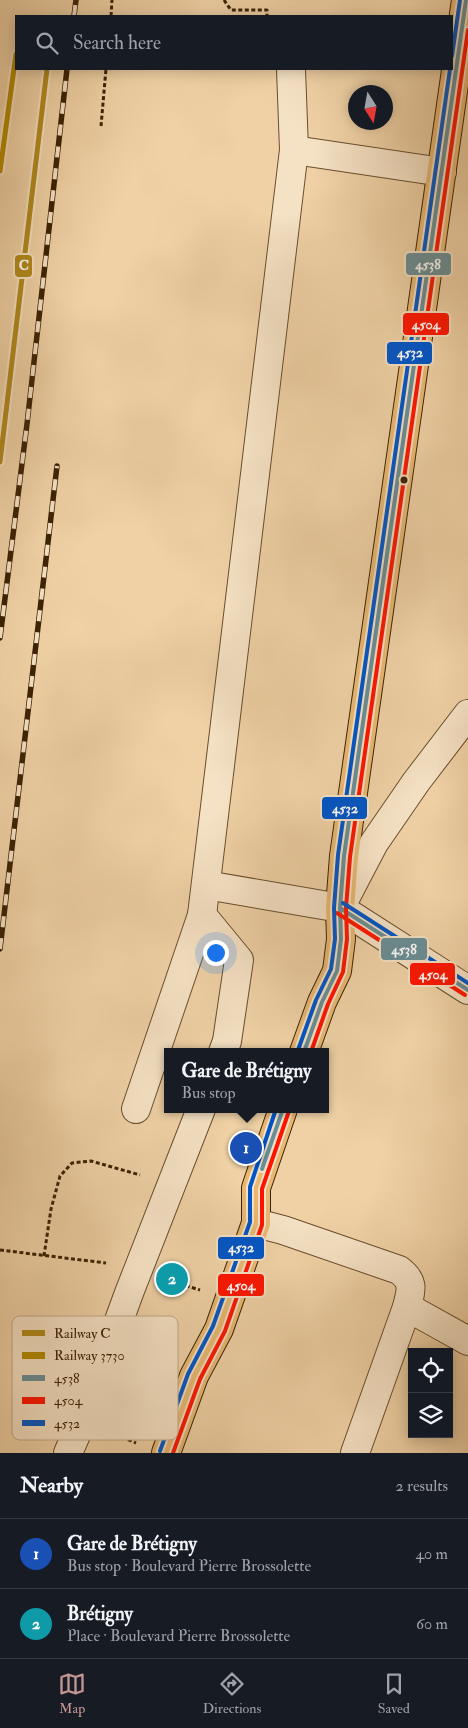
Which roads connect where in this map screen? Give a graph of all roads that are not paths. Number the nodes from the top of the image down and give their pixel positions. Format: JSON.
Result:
{"nodes":[{"id":1,"x":467,"y":2,"type":"edge"},
{"id":2,"x":291,"y":70,"type":"edge"},
{"id":3,"x":294,"y":150,"type":"junction"},
{"id":4,"x":442,"y":172,"type":"junction"},
{"id":5,"x":468,"y":714,"type":"edge"},
{"id":6,"x":206,"y":885,"type":"junction"},
{"id":7,"x":340,"y":908,"type":"junction"},
{"id":8,"x":202,"y":915,"type":"junction"},
{"id":9,"x":468,"y":990,"type":"edge"},
{"id":10,"x":224,"y":1048,"type":"edge"},
{"id":11,"x":305,"y":1048,"type":"edge"},
{"id":12,"x":136,"y":1109,"type":"dead end"},
{"id":13,"x":199,"y":1113,"type":"edge"},
{"id":14,"x":282,"y":1113,"type":"edge"},
{"id":15,"x":256,"y":1223,"type":"junction"},
{"id":16,"x":407,"y":1307,"type":"junction"},
{"id":17,"x":120,"y":1316,"type":"edge"},
{"id":18,"x":468,"y":1341,"type":"edge"},
{"id":19,"x":178,"y":1420,"type":"edge"},
{"id":20,"x":74,"y":1440,"type":"edge"},
{"id":21,"x":171,"y":1440,"type":"edge"},
{"id":22,"x":68,"y":1453,"type":"edge"},
{"id":23,"x":166,"y":1453,"type":"edge"},
{"id":24,"x":354,"y":1453,"type":"edge"}],
"edges":[{"from":1,"to":4,"type":"main road"},
{"from":2,"to":3,"type":"street"},
{"from":3,"to":4,"type":"street"},
{"from":3,"to":6,"type":"street"},
{"from":4,"to":7,"type":"main road"},
{"from":5,"to":7,"type":"street"},
{"from":6,"to":7,"type":"street"},
{"from":6,"to":8,"type":"street"},
{"from":7,"to":9,"type":"street"},
{"from":7,"to":11,"type":"main road"},
{"from":8,"to":10,"type":"street"},
{"from":8,"to":12,"type":"street"},
{"from":13,"to":17,"type":"street"},
{"from":14,"to":15,"type":"main road"},
{"from":15,"to":16,"type":"street"},
{"from":15,"to":19,"type":"main road"},
{"from":16,"to":18,"type":"street"},
{"from":16,"to":24,"type":"street"},
{"from":20,"to":22,"type":"street"},
{"from":21,"to":23,"type":"main road"}]}
